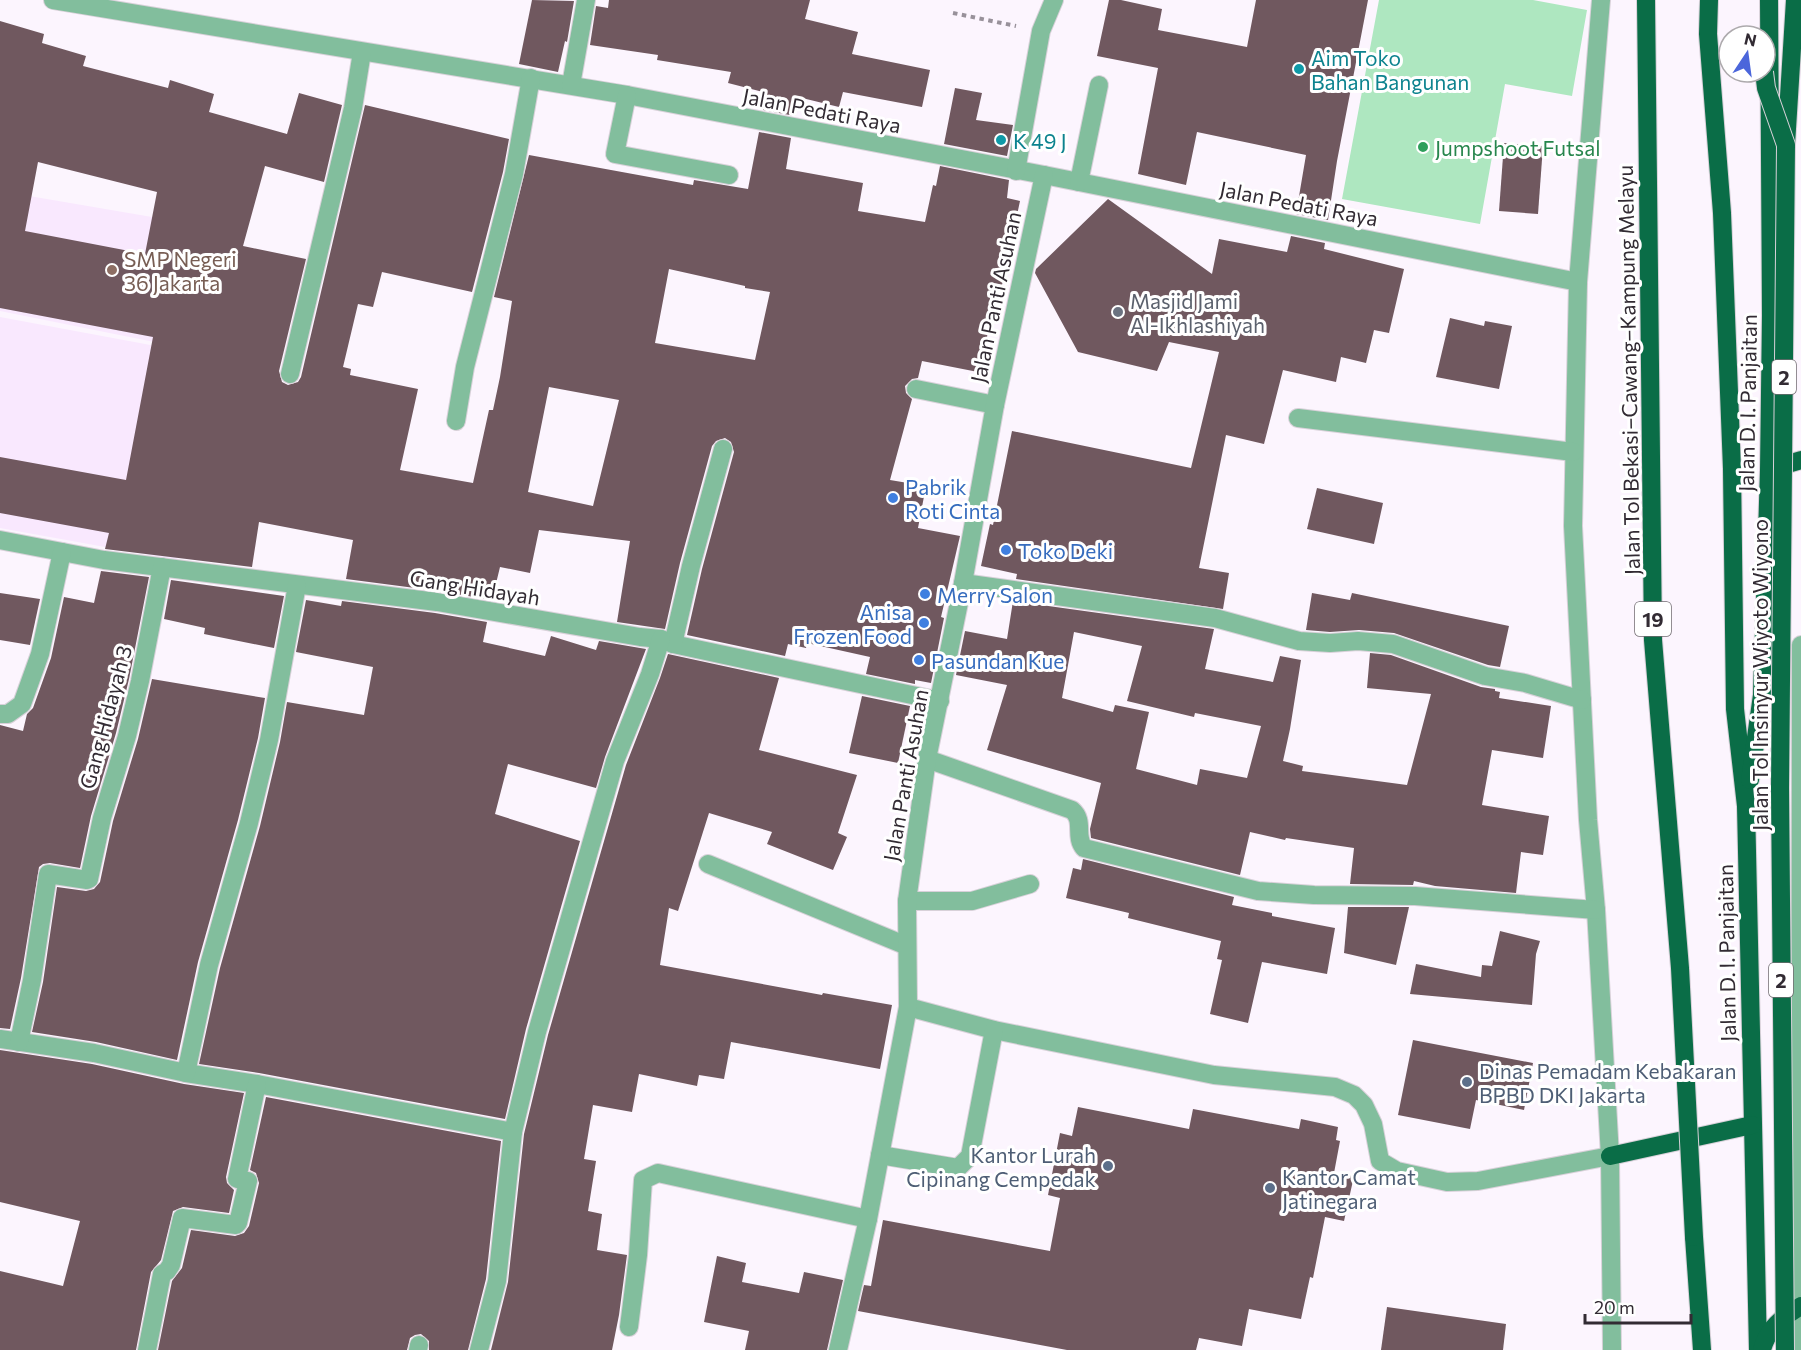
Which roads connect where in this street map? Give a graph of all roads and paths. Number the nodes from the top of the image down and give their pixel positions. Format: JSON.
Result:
{"nodes":[{"id":1,"x":53,"y":0,"type":"edge"},
{"id":2,"x":586,"y":0,"type":"edge"},
{"id":3,"x":1054,"y":0,"type":"edge"},
{"id":4,"x":1601,"y":0,"type":"edge"},
{"id":5,"x":1646,"y":0,"type":"edge"},
{"id":6,"x":1708,"y":0,"type":"edge"},
{"id":7,"x":1759,"y":0,"type":"edge"},
{"id":8,"x":1769,"y":0,"type":"edge"},
{"id":9,"x":1795,"y":0,"type":"edge"},
{"id":10,"x":953,"y":14,"type":"dead end"},
{"id":11,"x":1760,"y":24,"type":"edge"},
{"id":12,"x":1041,"y":31,"type":"junction"},
{"id":13,"x":362,"y":52,"type":"junction"},
{"id":14,"x":531,"y":78,"type":"junction"},
{"id":15,"x":1766,"y":84,"type":"edge"},
{"id":16,"x":571,"y":85,"type":"junction"},
{"id":17,"x":1099,"y":85,"type":"dead end"},
{"id":18,"x":627,"y":95,"type":"junction"},
{"id":19,"x":1786,"y":145,"type":"junction"},
{"id":20,"x":1016,"y":171,"type":"junction"},
{"id":21,"x":729,"y":175,"type":"dead end"},
{"id":22,"x":1044,"y":175,"type":"junction"},
{"id":23,"x":1079,"y":182,"type":"junction"},
{"id":24,"x":1578,"y":282,"type":"junction"},
{"id":25,"x":290,"y":374,"type":"dead end"},
{"id":26,"x":916,"y":389,"type":"dead end"},
{"id":27,"x":995,"y":405,"type":"junction"},
{"id":28,"x":1298,"y":418,"type":"dead end"},
{"id":29,"x":456,"y":421,"type":"dead end"},
{"id":30,"x":723,"y":449,"type":"dead end"},
{"id":31,"x":1573,"y":452,"type":"junction"},
{"id":32,"x":1801,"y":460,"type":"edge"},
{"id":33,"x":1769,"y":470,"type":"junction"},
{"id":34,"x":0,"y":540,"type":"edge"},
{"id":35,"x":62,"y":552,"type":"junction"},
{"id":36,"x":162,"y":567,"type":"junction"},
{"id":37,"x":963,"y":583,"type":"junction"},
{"id":38,"x":297,"y":585,"type":"junction"},
{"id":39,"x":667,"y":641,"type":"junction"},
{"id":40,"x":1801,"y":645,"type":"edge"},
{"id":41,"x":1582,"y":700,"type":"junction"},
{"id":42,"x":940,"y":701,"type":"junction"},
{"id":43,"x":0,"y":714,"type":"edge"},
{"id":44,"x":927,"y":759,"type":"junction"},
{"id":45,"x":1746,"y":806,"type":"junction"},
{"id":46,"x":708,"y":864,"type":"dead end"},
{"id":47,"x":1030,"y":884,"type":"dead end"},
{"id":48,"x":907,"y":901,"type":"junction"},
{"id":49,"x":1596,"y":910,"type":"junction"},
{"id":50,"x":907,"y":946,"type":"junction"},
{"id":51,"x":908,"y":1008,"type":"junction"},
{"id":52,"x":994,"y":1030,"type":"junction"},
{"id":53,"x":0,"y":1039,"type":"edge"},
{"id":54,"x":19,"y":1042,"type":"junction"},
{"id":55,"x":186,"y":1073,"type":"junction"},
{"id":56,"x":257,"y":1084,"type":"junction"},
{"id":57,"x":1752,"y":1125,"type":"junction"},
{"id":58,"x":513,"y":1132,"type":"junction"},
{"id":59,"x":880,"y":1155,"type":"junction"},
{"id":60,"x":1610,"y":1156,"type":"junction"},
{"id":61,"x":868,"y":1220,"type":"junction"},
{"id":62,"x":1800,"y":1306,"type":"edge"},
{"id":63,"x":629,"y":1328,"type":"dead end"},
{"id":64,"x":147,"y":1350,"type":"edge"},
{"id":65,"x":479,"y":1350,"type":"edge"},
{"id":66,"x":837,"y":1350,"type":"edge"},
{"id":67,"x":1612,"y":1350,"type":"edge"},
{"id":68,"x":1701,"y":1350,"type":"edge"},
{"id":69,"x":1760,"y":1350,"type":"edge"},
{"id":70,"x":1785,"y":1350,"type":"edge"},
{"id":71,"x":1800,"y":1350,"type":"edge"}],
"edges":[{"from":1,"to":13,"type":"street","name":"Jalan Pedati Raya"},
{"from":2,"to":16,"type":"street"},
{"from":3,"to":12,"type":"street"},
{"from":4,"to":24,"type":"street"},
{"from":5,"to":68,"type":"highway","name":"Jalan Tol Bekasi–Cawang–Kampung Melayu","number":"19","bridge":true},
{"from":6,"to":45,"type":"highway","name":"Jalan D. I. Panjaitan"},
{"from":7,"to":11,"type":"highway"},
{"from":8,"to":33,"type":"highway","name":"Jalan D. I. Panjaitan"},
{"from":9,"to":19,"type":"highway","name":"Jalan Tol Insinyur Wiyoto Wiyono","number":"2"},
{"from":10,"to":12,"type":"path"},
{"from":12,"to":20,"type":"street"},
{"from":13,"to":14,"type":"street","name":"Jalan Pedati Raya"},
{"from":13,"to":25,"type":"street"},
{"from":14,"to":16,"type":"street","name":"Jalan Pedati Raya"},
{"from":14,"to":29,"type":"street"},
{"from":15,"to":19,"type":"highway","bridge":true},
{"from":16,"to":18,"type":"street","name":"Jalan Pedati Raya"},
{"from":17,"to":23,"type":"street"},
{"from":18,"to":20,"type":"street","name":"Jalan Pedati Raya"},
{"from":18,"to":21,"type":"street"},
{"from":19,"to":70,"type":"highway","name":"Jalan Tol Insinyur Wiyoto Wiyono","number":"2","bridge":true},
{"from":20,"to":22,"type":"street","name":"Jalan Pedati Raya"},
{"from":22,"to":23,"type":"street","name":"Jalan Pedati Raya"},
{"from":22,"to":27,"type":"street","name":"Jalan Panti Asuhan"},
{"from":23,"to":24,"type":"street","name":"Jalan Pedati Raya"},
{"from":24,"to":31,"type":"street"},
{"from":26,"to":27,"type":"street"},
{"from":27,"to":37,"type":"street","name":"Jalan Panti Asuhan"},
{"from":28,"to":31,"type":"street"},
{"from":30,"to":39,"type":"street"},
{"from":31,"to":41,"type":"street"},
{"from":32,"to":33,"type":"highway"},
{"from":33,"to":45,"type":"highway","name":"Jalan D. I. Panjaitan"},
{"from":34,"to":35,"type":"street","name":"Gang Hidayah"},
{"from":35,"to":36,"type":"street","name":"Gang Hidayah"},
{"from":35,"to":43,"type":"street"},
{"from":36,"to":38,"type":"street","name":"Gang Hidayah"},
{"from":36,"to":54,"type":"street","name":"Gang Hidayah 3"},
{"from":37,"to":41,"type":"street"},
{"from":37,"to":42,"type":"street","name":"Jalan Panti Asuhan"},
{"from":38,"to":39,"type":"street","name":"Gang Hidayah"},
{"from":38,"to":55,"type":"street"},
{"from":39,"to":42,"type":"street","name":"Gang Hidayah"},
{"from":39,"to":58,"type":"street"},
{"from":40,"to":62,"type":"street"},
{"from":41,"to":49,"type":"street"},
{"from":42,"to":44,"type":"street","name":"Jalan Panti Asuhan"},
{"from":44,"to":48,"type":"street","name":"Jalan Panti Asuhan"},
{"from":44,"to":49,"type":"street"},
{"from":45,"to":57,"type":"highway","name":"Jalan D. I. Panjaitan"},
{"from":46,"to":50,"type":"street"},
{"from":47,"to":48,"type":"street"},
{"from":48,"to":50,"type":"street","name":"Jalan Panti Asuhan"},
{"from":49,"to":60,"type":"street"},
{"from":50,"to":51,"type":"street","name":"Jalan Panti Asuhan"},
{"from":51,"to":52,"type":"street"},
{"from":51,"to":59,"type":"street","name":"Jalan Panti Asuhan"},
{"from":52,"to":59,"type":"street"},
{"from":52,"to":60,"type":"street"},
{"from":53,"to":54,"type":"street"},
{"from":54,"to":55,"type":"street"},
{"from":55,"to":56,"type":"street"},
{"from":56,"to":58,"type":"street"},
{"from":56,"to":64,"type":"street"},
{"from":57,"to":60,"type":"highway"},
{"from":57,"to":69,"type":"highway","name":"Jalan D. I. Panjaitan"},
{"from":58,"to":65,"type":"street"},
{"from":59,"to":61,"type":"street","name":"Jalan Panti Asuhan"},
{"from":60,"to":67,"type":"street"},
{"from":61,"to":63,"type":"street"},
{"from":61,"to":66,"type":"street","name":"Jalan Panti Asuhan"},
{"from":62,"to":69,"type":"highway"},
{"from":62,"to":71,"type":"street"}]}
